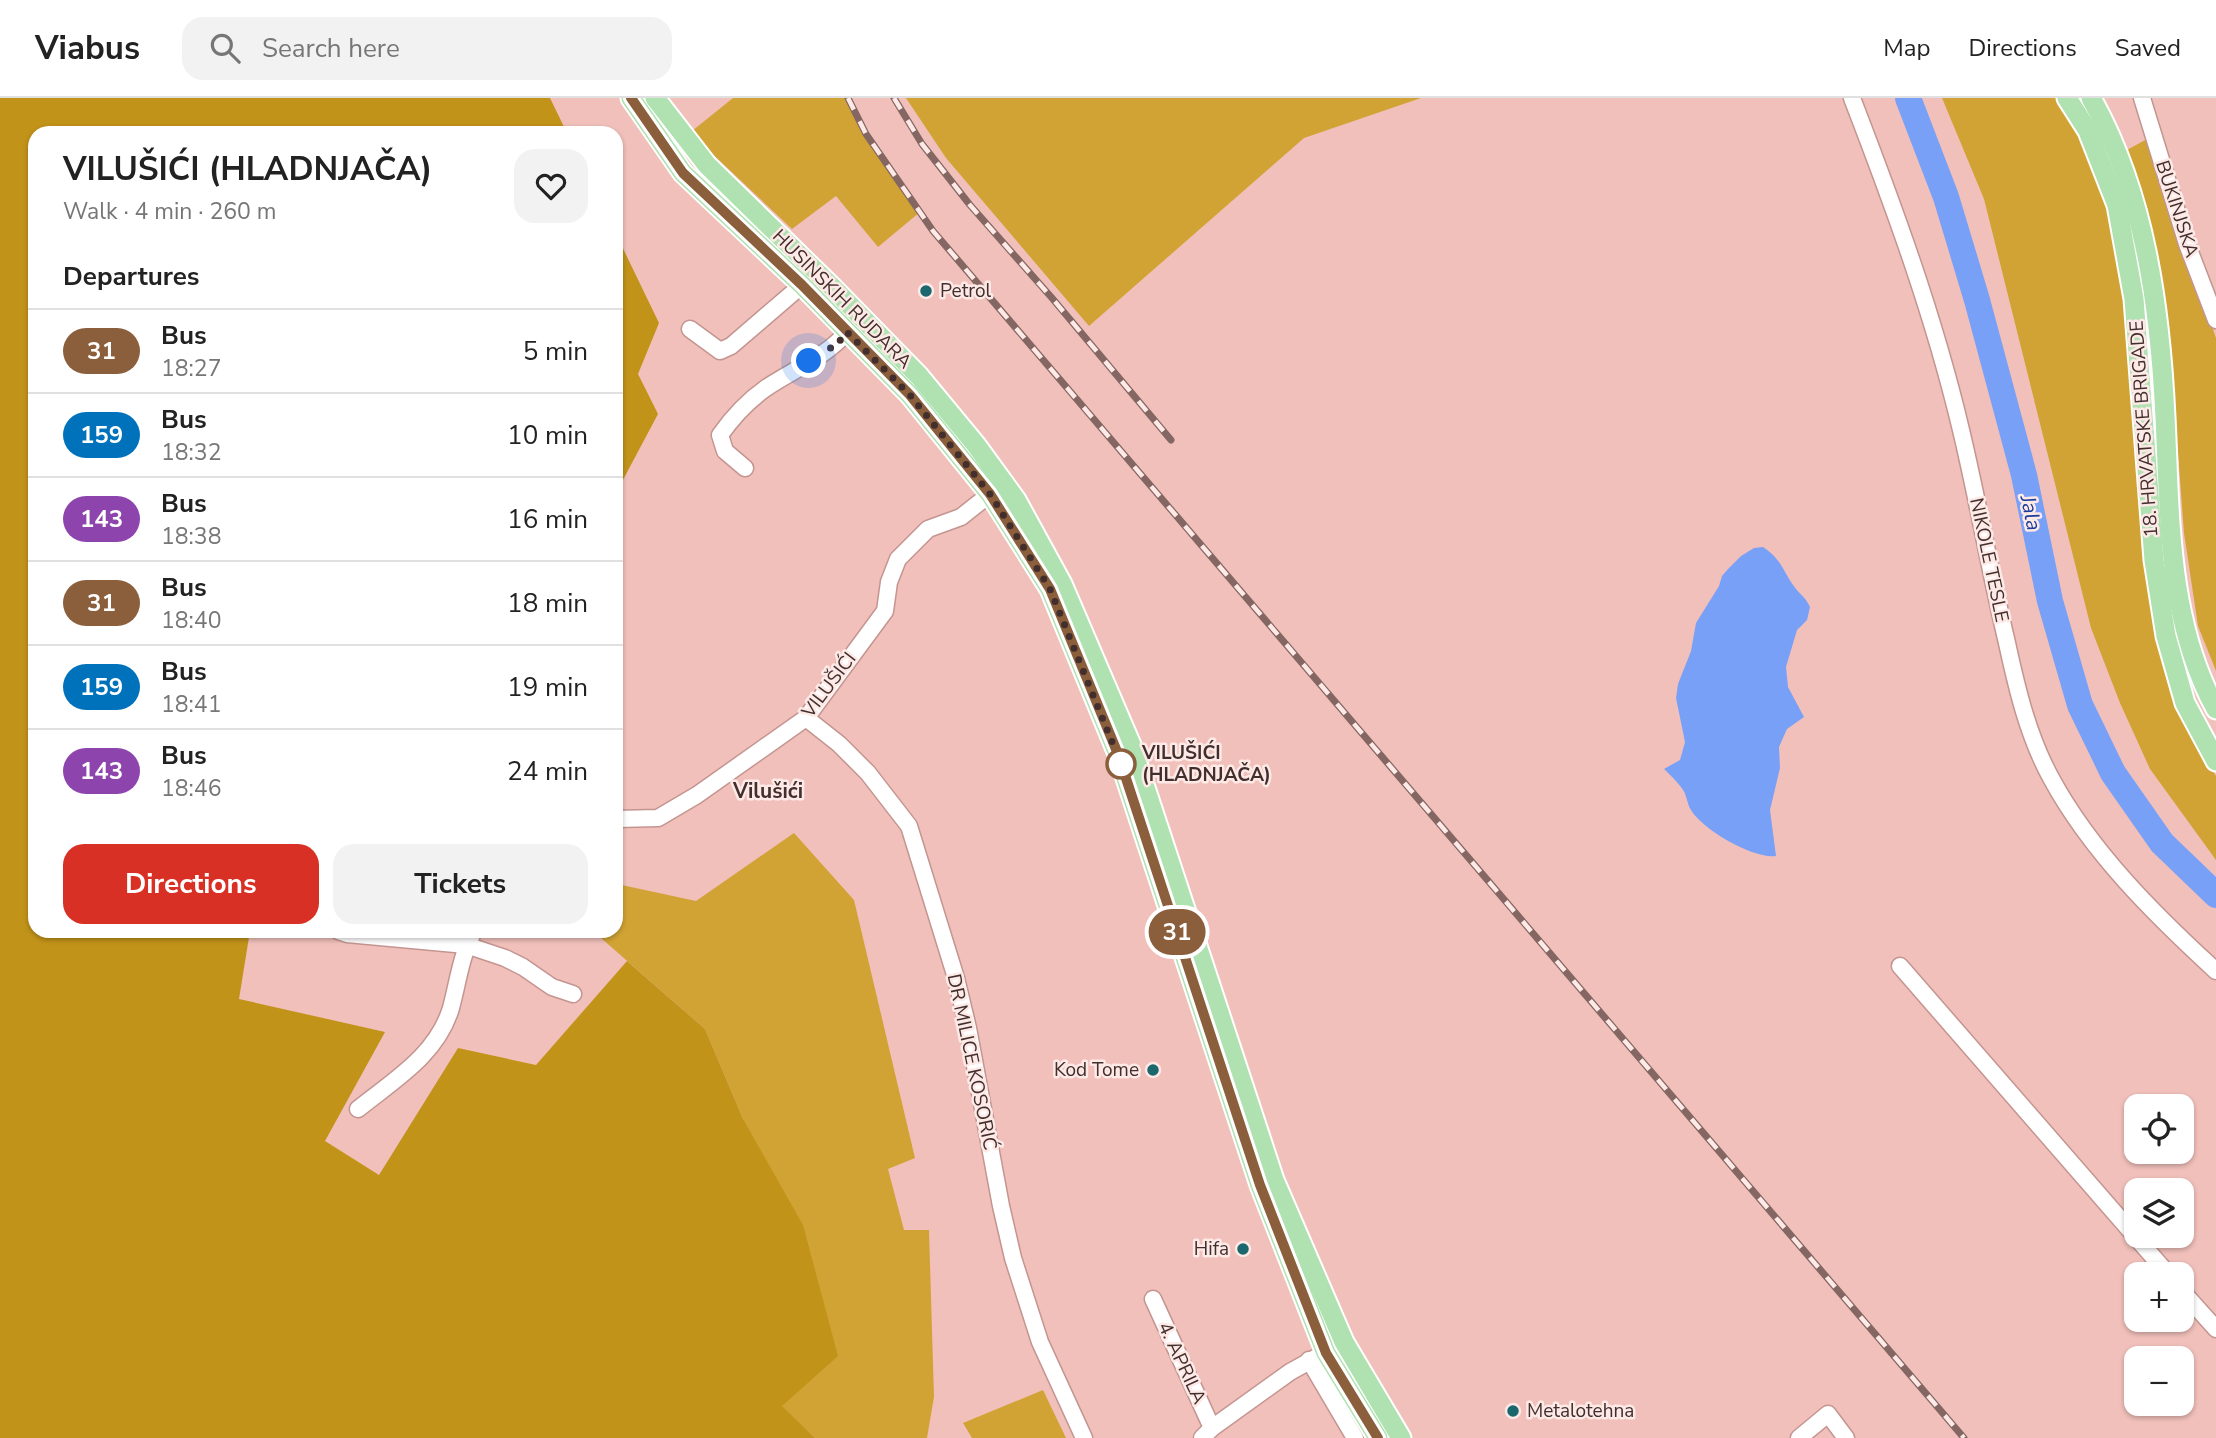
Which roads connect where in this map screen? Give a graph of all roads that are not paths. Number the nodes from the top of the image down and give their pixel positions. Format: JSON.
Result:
{"nodes":[{"id":1,"x":631,"y":98,"type":"edge"},
{"id":2,"x":655,"y":98,"type":"edge"},
{"id":3,"x":1852,"y":98,"type":"edge"},
{"id":4,"x":2067,"y":98,"type":"edge"},
{"id":5,"x":2091,"y":98,"type":"edge"},
{"id":6,"x":2142,"y":98,"type":"edge"},
{"id":7,"x":802,"y":285,"type":"junction"},
{"id":8,"x":2216,"y":320,"type":"edge"},
{"id":9,"x":690,"y":329,"type":"dead end"},
{"id":10,"x":847,"y":332,"type":"junction"},
{"id":11,"x":746,"y":468,"type":"dead end"},
{"id":12,"x":990,"y":494,"type":"junction"},
{"id":13,"x":2216,"y":709,"type":"edge"},
{"id":14,"x":806,"y":718,"type":"junction"},
{"id":15,"x":2216,"y":761,"type":"edge"},
{"id":16,"x":623,"y":819,"type":"edge"},
{"id":17,"x":470,"y":938,"type":"edge"},
{"id":18,"x":1900,"y":966,"type":"dead end"},
{"id":19,"x":2216,"y":971,"type":"edge"},
{"id":20,"x":573,"y":994,"type":"dead end"},
{"id":21,"x":358,"y":1109,"type":"dead end"},
{"id":22,"x":2158,"y":1262,"type":"edge"},
{"id":23,"x":1153,"y":1299,"type":"dead end"},
{"id":24,"x":2194,"y":1304,"type":"edge"},
{"id":25,"x":2216,"y":1329,"type":"edge"},
{"id":26,"x":1344,"y":1342,"type":"junction"},
{"id":27,"x":1317,"y":1357,"type":"junction"},
{"id":28,"x":1207,"y":1433,"type":"edge"},
{"id":29,"x":1084,"y":1438,"type":"edge"},
{"id":30,"x":1355,"y":1438,"type":"edge"},
{"id":31,"x":1378,"y":1438,"type":"edge"},
{"id":32,"x":1401,"y":1438,"type":"edge"},
{"id":33,"x":1799,"y":1438,"type":"edge"},
{"id":34,"x":1846,"y":1438,"type":"edge"}],
"edges":[{"from":1,"to":7,"type":"main road","name":"HUSINSKIH RUDARA"},
{"from":2,"to":26,"type":"main road","name":"HUSINSKIH RUDARA"},
{"from":3,"to":19,"type":"street","name":"NIKOLE TESLE"},
{"from":4,"to":15,"type":"main road","name":"18. HRVATSKE BRIGADE"},
{"from":5,"to":13,"type":"main road","name":"18. HRVATSKE BRIGADE"},
{"from":6,"to":8,"type":"street","name":"BUKINJSKA"},
{"from":7,"to":9,"type":"street","name":"HUSINSKIH RUDARA"},
{"from":7,"to":10,"type":"main road","name":"HUSINSKIH RUDARA"},
{"from":10,"to":11,"type":"street","name":"HUSINSKIH RUDARA"},
{"from":10,"to":12,"type":"main road","name":"HUSINSKIH RUDARA"},
{"from":12,"to":14,"type":"street","name":"VILUŠIĆI"},
{"from":12,"to":27,"type":"main road","name":"HUSINSKIH RUDARA"},
{"from":14,"to":16,"type":"street","name":"VILUŠIĆI"},
{"from":14,"to":29,"type":"street","name":"DR MILICE KOSORIĆ"},
{"from":17,"to":20,"type":"street"},
{"from":17,"to":21,"type":"street"},
{"from":18,"to":22,"type":"street"},
{"from":23,"to":28,"type":"street","name":"4. APRILA"},
{"from":24,"to":25,"type":"street"},
{"from":26,"to":27,"type":"street","name":"4. APRILA"},
{"from":26,"to":32,"type":"main road","name":"HUSINSKIH RUDARA"},
{"from":27,"to":28,"type":"street","name":"4. APRILA"},
{"from":27,"to":30,"type":"street","name":"HUSINSKIH RUDARA"},
{"from":27,"to":31,"type":"main road","name":"HUSINSKIH RUDARA"},
{"from":33,"to":34,"type":"street"}]}
